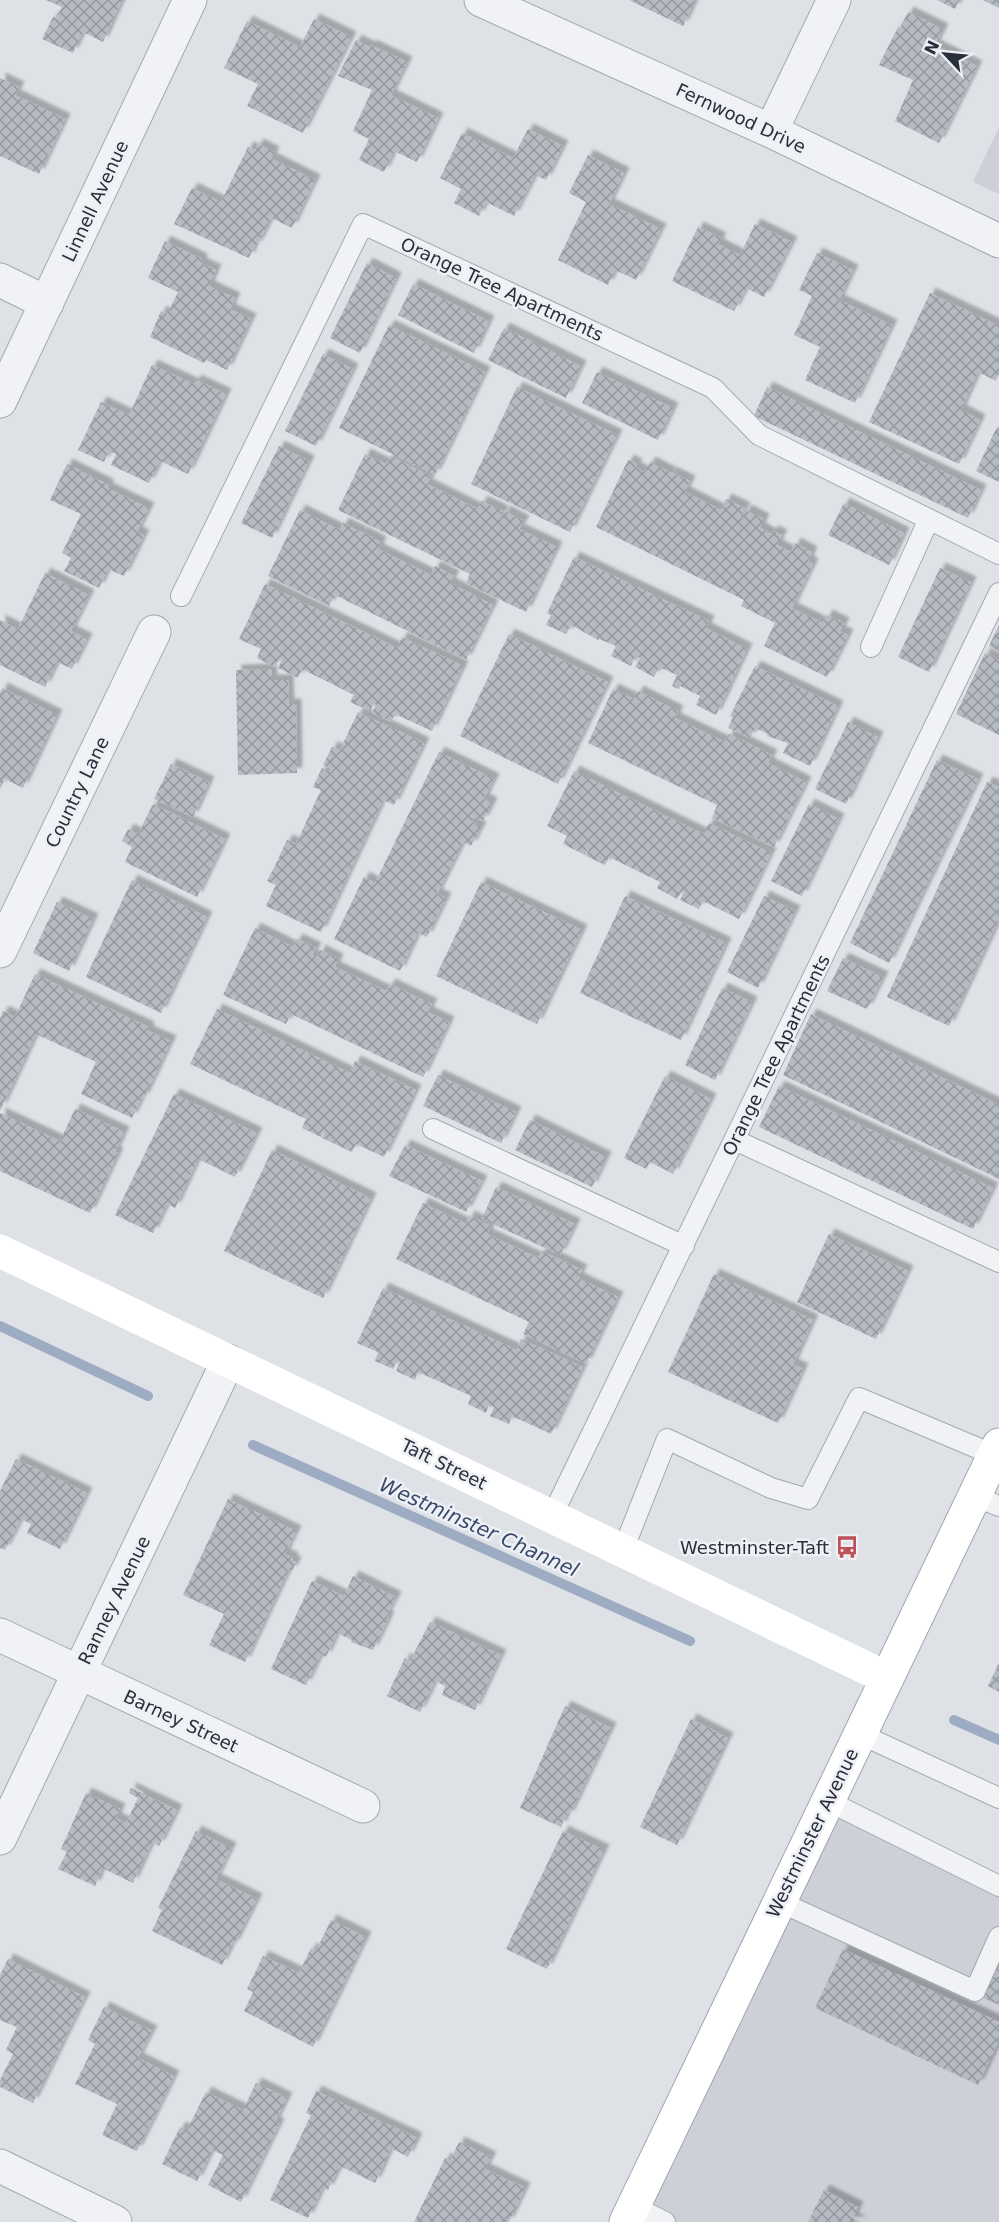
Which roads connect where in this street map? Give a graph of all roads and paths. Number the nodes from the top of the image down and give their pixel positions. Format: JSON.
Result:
{"nodes":[{"id":1,"x":190,"y":0,"type":"edge"},
{"id":2,"x":481,"y":0,"type":"edge"},
{"id":3,"x":834,"y":0,"type":"edge"},
{"id":4,"x":771,"y":131,"type":"junction"},
{"id":5,"x":999,"y":241,"type":"edge"},
{"id":6,"x":0,"y":280,"type":"edge"},
{"id":7,"x":47,"y":303,"type":"junction"},
{"id":8,"x":0,"y":401,"type":"edge"},
{"id":9,"x":929,"y":519,"type":"junction"},
{"id":10,"x":999,"y":554,"type":"edge"},
{"id":11,"x":999,"y":594,"type":"edge"},
{"id":12,"x":181,"y":596,"type":"dead end"},
{"id":13,"x":154,"y":632,"type":"dead end"},
{"id":14,"x":871,"y":647,"type":"dead end"},
{"id":15,"x":0,"y":951,"type":"edge"},
{"id":16,"x":433,"y":1129,"type":"dead end"},
{"id":17,"x":735,"y":1140,"type":"junction"},
{"id":18,"x":684,"y":1246,"type":"junction"},
{"id":19,"x":0,"y":1251,"type":"edge"},
{"id":20,"x":999,"y":1262,"type":"edge"},
{"id":21,"x":228,"y":1361,"type":"junction"},
{"id":22,"x":996,"y":1450,"type":"edge"},
{"id":23,"x":987,"y":1501,"type":"edge"},
{"id":24,"x":552,"y":1516,"type":"junction"},
{"id":25,"x":622,"y":1550,"type":"junction"},
{"id":26,"x":0,"y":1635,"type":"edge"},
{"id":27,"x":79,"y":1672,"type":"junction"},
{"id":28,"x":887,"y":1678,"type":"junction"},
{"id":29,"x":860,"y":1734,"type":"junction"},
{"id":30,"x":999,"y":1798,"type":"edge"},
{"id":31,"x":828,"y":1801,"type":"junction"},
{"id":32,"x":363,"y":1806,"type":"dead end"},
{"id":33,"x":0,"y":1838,"type":"edge"},
{"id":34,"x":999,"y":1886,"type":"edge"},
{"id":35,"x":780,"y":1902,"type":"junction"},
{"id":36,"x":999,"y":1937,"type":"edge"},
{"id":37,"x":0,"y":2166,"type":"edge"},
{"id":38,"x":629,"y":2214,"type":"edge"},
{"id":39,"x":115,"y":2222,"type":"edge"},
{"id":40,"x":665,"y":2222,"type":"edge"}],
"edges":[{"from":1,"to":7,"type":"street","name":"Linnell Avenue"},
{"from":2,"to":4,"type":"street","name":"Fernwood Drive"},
{"from":3,"to":4,"type":"street"},
{"from":4,"to":5,"type":"street","name":"Fernwood Drive"},
{"from":6,"to":7,"type":"street"},
{"from":7,"to":8,"type":"street","name":"Linnell Avenue"},
{"from":9,"to":10,"type":"lane","name":"Orange Tree Apartments"},
{"from":9,"to":12,"type":"lane","name":"Orange Tree Apartments"},
{"from":9,"to":14,"type":"lane"},
{"from":11,"to":17,"type":"lane","name":"Orange Tree Apartments"},
{"from":13,"to":15,"type":"street","name":"Country Lane"},
{"from":16,"to":18,"type":"lane"},
{"from":17,"to":18,"type":"lane","name":"Orange Tree Apartments"},
{"from":17,"to":20,"type":"lane"},
{"from":18,"to":24,"type":"lane","name":"Orange Tree Apartments"},
{"from":19,"to":21,"type":"street","name":"Taft Street"},
{"from":21,"to":24,"type":"street","name":"Taft Street"},
{"from":21,"to":27,"type":"street","name":"Ranney Avenue"},
{"from":22,"to":23,"type":"street","name":"Westminster Avenue"},
{"from":22,"to":25,"type":"lane"},
{"from":23,"to":28,"type":"street","name":"Westminster Avenue"},
{"from":24,"to":25,"type":"street","name":"Taft Street"},
{"from":25,"to":28,"type":"street","name":"Taft Street"},
{"from":26,"to":27,"type":"street","name":"Barney Street"},
{"from":27,"to":32,"type":"street","name":"Barney Street"},
{"from":27,"to":33,"type":"street","name":"Ranney Avenue"},
{"from":28,"to":29,"type":"street","name":"Westminster Avenue"},
{"from":29,"to":30,"type":"lane"},
{"from":29,"to":31,"type":"street","name":"Westminster Avenue"},
{"from":31,"to":34,"type":"lane"},
{"from":31,"to":35,"type":"street","name":"Westminster Avenue"},
{"from":35,"to":36,"type":"lane"},
{"from":35,"to":38,"type":"street","name":"Westminster Avenue"},
{"from":37,"to":39,"type":"street"},
{"from":38,"to":40,"type":"lane"}]}
